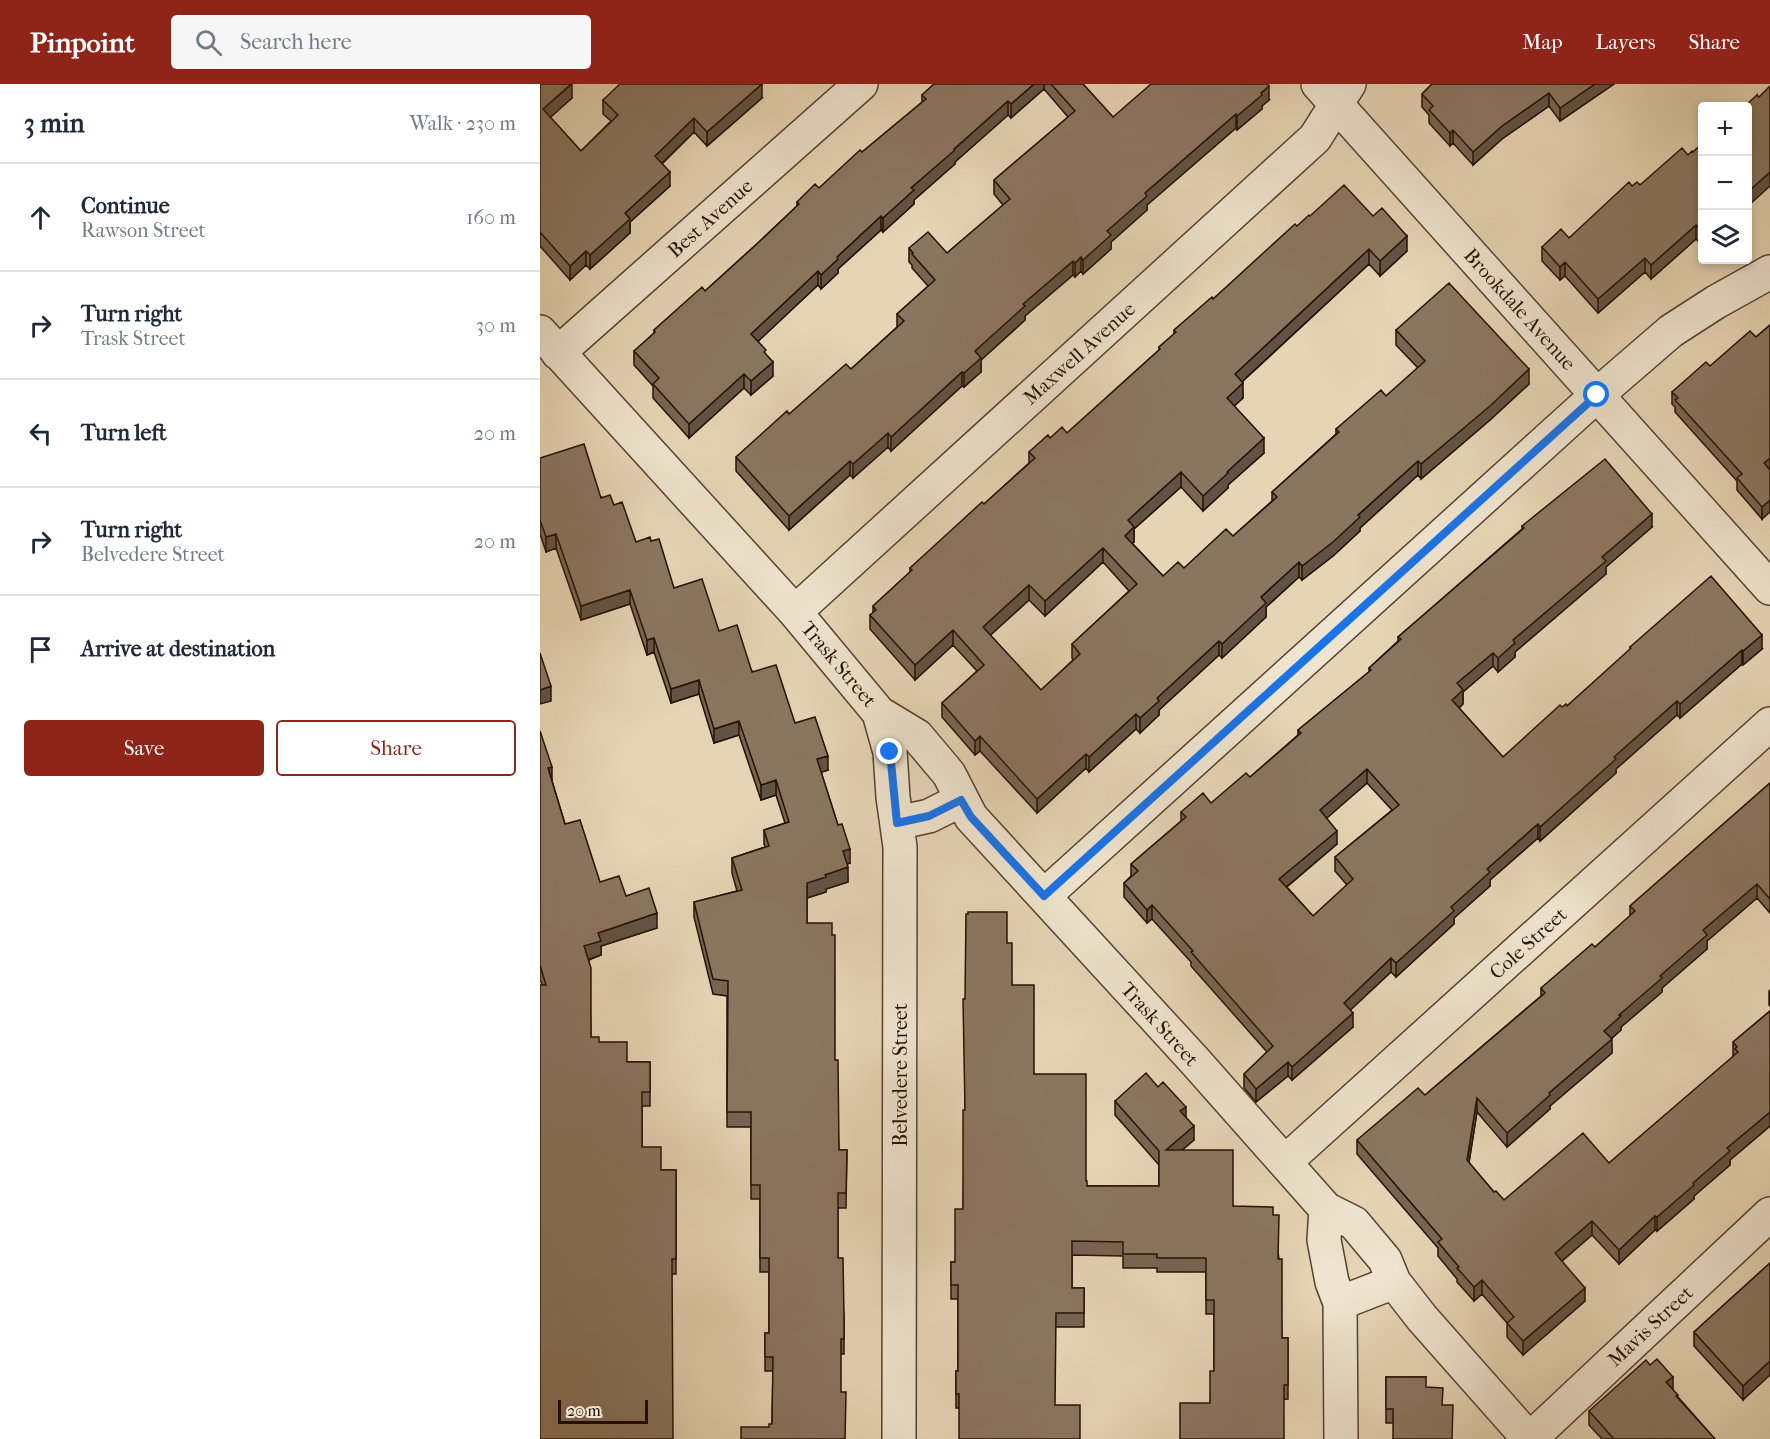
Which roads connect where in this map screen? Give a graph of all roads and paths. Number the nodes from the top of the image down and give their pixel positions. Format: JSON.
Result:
{"nodes":[{"id":1,"x":861,"y":84,"type":"edge"},
{"id":2,"x":1334,"y":91,"type":"edge"},
{"id":3,"x":1770,"y":272,"type":"edge"},
{"id":4,"x":549,"y":343,"type":"edge"},
{"id":5,"x":1597,"y":395,"type":"junction"},
{"id":6,"x":1770,"y":588,"type":"edge"},
{"id":7,"x":795,"y":612,"type":"junction"},
{"id":8,"x":879,"y":713,"type":"junction"},
{"id":9,"x":1770,"y":724,"type":"edge"},
{"id":10,"x":961,"y":800,"type":"junction"},
{"id":11,"x":897,"y":823,"type":"junction"},
{"id":12,"x":1044,"y":896,"type":"junction"},
{"id":13,"x":1285,"y":1162,"type":"junction"},
{"id":14,"x":1326,"y":1209,"type":"junction"},
{"id":15,"x":1770,"y":1214,"type":"edge"},
{"id":16,"x":1394,"y":1282,"type":"junction"},
{"id":17,"x":1340,"y":1303,"type":"junction"},
{"id":18,"x":899,"y":1439,"type":"edge"},
{"id":19,"x":1341,"y":1439,"type":"edge"},
{"id":20,"x":1529,"y":1439,"type":"edge"}],
"edges":[{"from":1,"to":4,"type":"street","name":"Best Avenue"},
{"from":2,"to":5,"type":"street","name":"Brookdale Avenue"},
{"from":2,"to":7,"type":"street","name":"Maxwell Avenue"},
{"from":3,"to":5,"type":"street"},
{"from":4,"to":7,"type":"street","name":"Trask Street"},
{"from":5,"to":6,"type":"street","name":"Brookdale Avenue"},
{"from":5,"to":12,"type":"street"},
{"from":7,"to":8,"type":"street","name":"Trask Street"},
{"from":8,"to":10,"type":"street","name":"Trask Street"},
{"from":8,"to":11,"type":"street","name":"Belvedere Street"},
{"from":9,"to":13,"type":"street","name":"Cole Street"},
{"from":10,"to":11,"type":"street"},
{"from":10,"to":12,"type":"street","name":"Trask Street"},
{"from":11,"to":18,"type":"street","name":"Belvedere Street"},
{"from":12,"to":13,"type":"street","name":"Trask Street"},
{"from":13,"to":14,"type":"street","name":"Trask Street"},
{"from":14,"to":16,"type":"street","name":"Trask Street"},
{"from":14,"to":17,"type":"street"},
{"from":15,"to":20,"type":"street","name":"Mavis Street"},
{"from":16,"to":17,"type":"street"},
{"from":16,"to":20,"type":"street","name":"Trask Street"},
{"from":17,"to":19,"type":"street"}]}
